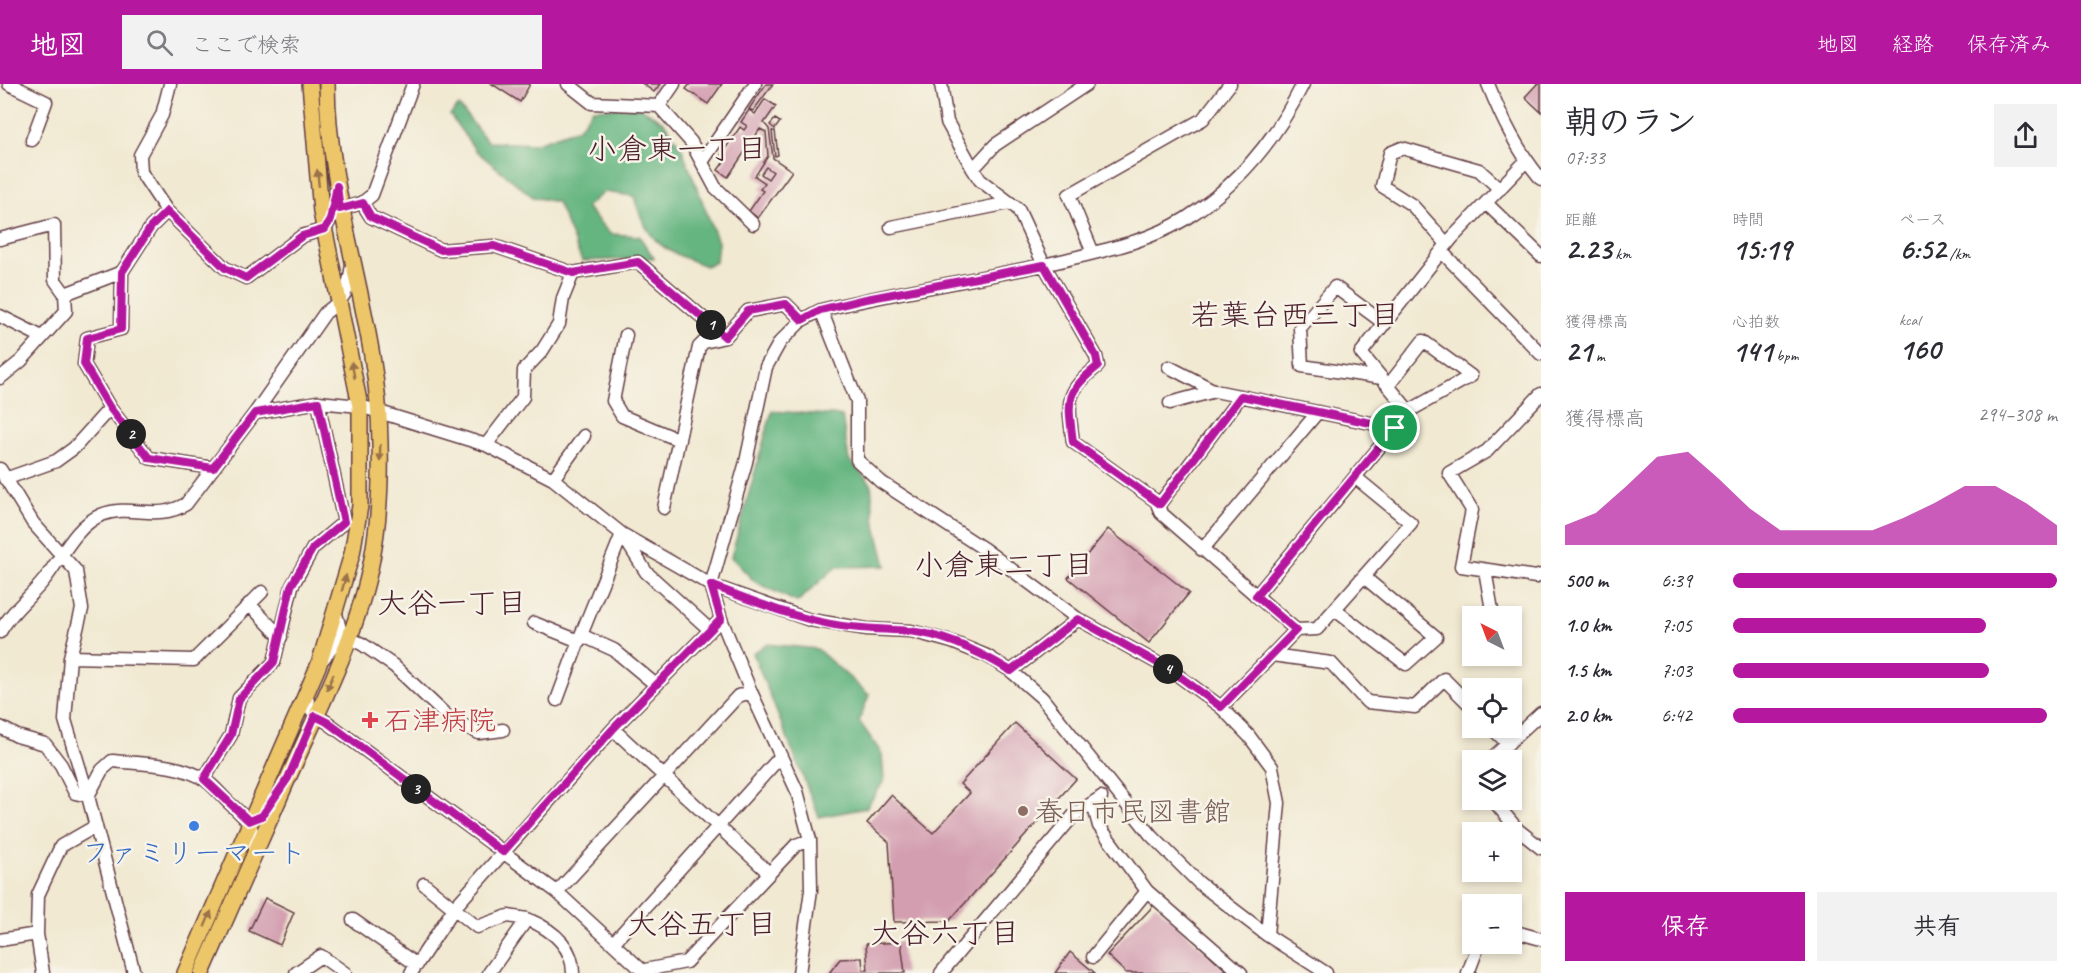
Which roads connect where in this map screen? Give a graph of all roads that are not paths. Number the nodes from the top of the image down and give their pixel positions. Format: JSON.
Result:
{"nodes":[{"id":1,"x":9,"y":84,"type":"edge"},
{"id":2,"x":170,"y":84,"type":"edge"},
{"id":3,"x":310,"y":84,"type":"edge"},
{"id":4,"x":327,"y":84,"type":"edge"},
{"id":5,"x":413,"y":84,"type":"edge"},
{"id":6,"x":568,"y":84,"type":"edge"},
{"id":7,"x":674,"y":84,"type":"edge"},
{"id":8,"x":755,"y":84,"type":"edge"},
{"id":9,"x":941,"y":84,"type":"edge"},
{"id":10,"x":1087,"y":84,"type":"edge"},
{"id":11,"x":1230,"y":84,"type":"edge"},
{"id":12,"x":1303,"y":84,"type":"edge"},
{"id":13,"x":1488,"y":84,"type":"edge"},
{"id":14,"x":659,"y":106,"type":"junction"},
{"id":15,"x":32,"y":140,"type":"dead end"},
{"id":16,"x":1526,"y":161,"type":"junction"},
{"id":17,"x":702,"y":162,"type":"junction"},
{"id":18,"x":973,"y":169,"type":"junction"},
{"id":19,"x":1541,"y":179,"type":"edge"},
{"id":20,"x":337,"y":186,"type":"junction"},
{"id":21,"x":1500,"y":189,"type":"junction"},
{"id":22,"x":363,"y":203,"type":"junction"},
{"id":23,"x":1009,"y":203,"type":"junction"},
{"id":24,"x":1486,"y":203,"type":"junction"},
{"id":25,"x":340,"y":209,"type":"junction"},
{"id":26,"x":167,"y":211,"type":"junction"},
{"id":27,"x":753,"y":224,"type":"dead end"},
{"id":28,"x":891,"y":227,"type":"dead end"},
{"id":29,"x":325,"y":229,"type":"junction"},
{"id":30,"x":0,"y":239,"type":"edge"},
{"id":31,"x":1444,"y":248,"type":"junction"},
{"id":32,"x":1093,"y":253,"type":"junction"},
{"id":33,"x":1541,"y":256,"type":"edge"},
{"id":34,"x":352,"y":262,"type":"junction"},
{"id":35,"x":1044,"y":265,"type":"junction"},
{"id":36,"x":122,"y":272,"type":"junction"},
{"id":37,"x":573,"y":273,"type":"junction"},
{"id":38,"x":65,"y":294,"type":"junction"},
{"id":39,"x":340,"y":302,"type":"junction"},
{"id":40,"x":820,"y":310,"type":"junction"},
{"id":41,"x":0,"y":316,"type":"edge"},
{"id":42,"x":802,"y":320,"type":"junction"},
{"id":43,"x":1385,"y":324,"type":"junction"},
{"id":44,"x":626,"y":335,"type":"dead end"},
{"id":45,"x":42,"y":337,"type":"junction"},
{"id":46,"x":725,"y":337,"type":"junction"},
{"id":47,"x":1541,"y":354,"type":"edge"},
{"id":48,"x":1169,"y":367,"type":"dead end"},
{"id":49,"x":0,"y":378,"type":"edge"},
{"id":50,"x":1385,"y":382,"type":"junction"},
{"id":51,"x":1215,"y":391,"type":"junction"},
{"id":52,"x":1541,"y":394,"type":"edge"},
{"id":53,"x":1241,"y":396,"type":"junction"},
{"id":54,"x":318,"y":402,"type":"junction"},
{"id":55,"x":1170,"y":403,"type":"dead end"},
{"id":56,"x":360,"y":406,"type":"junction"},
{"id":57,"x":110,"y":408,"type":"junction"},
{"id":58,"x":378,"y":411,"type":"junction"},
{"id":59,"x":1409,"y":411,"type":"junction"},
{"id":60,"x":1318,"y":412,"type":"junction"},
{"id":61,"x":255,"y":413,"type":"junction"},
{"id":62,"x":1395,"y":428,"type":"junction"},
{"id":63,"x":584,"y":436,"type":"dead end"},
{"id":64,"x":679,"y":440,"type":"junction"},
{"id":65,"x":486,"y":445,"type":"junction"},
{"id":66,"x":213,"y":468,"type":"junction"},
{"id":67,"x":1355,"y":477,"type":"junction"},
{"id":68,"x":553,"y":479,"type":"junction"},
{"id":69,"x":4,"y":482,"type":"edge"},
{"id":70,"x":1160,"y":504,"type":"junction"},
{"id":71,"x":664,"y":508,"type":"dead end"},
{"id":72,"x":622,"y":534,"type":"junction"},
{"id":73,"x":1202,"y":550,"type":"junction"},
{"id":74,"x":63,"y":554,"type":"junction"},
{"id":75,"x":1485,"y":570,"type":"junction"},
{"id":76,"x":1541,"y":575,"type":"edge"},
{"id":77,"x":1364,"y":577,"type":"junction"},
{"id":78,"x":711,"y":585,"type":"junction"},
{"id":79,"x":262,"y":592,"type":"dead end"},
{"id":80,"x":1256,"y":596,"type":"junction"},
{"id":81,"x":249,"y":604,"type":"junction"},
{"id":82,"x":1491,"y":606,"type":"edge"},
{"id":83,"x":1335,"y":610,"type":"junction"},
{"id":84,"x":336,"y":614,"type":"junction"},
{"id":85,"x":721,"y":619,"type":"junction"},
{"id":86,"x":1078,"y":619,"type":"junction"},
{"id":87,"x":534,"y":623,"type":"dead end"},
{"id":88,"x":710,"y":630,"type":"junction"},
{"id":89,"x":1296,"y":630,"type":"junction"},
{"id":90,"x":0,"y":632,"type":"edge"},
{"id":91,"x":282,"y":637,"type":"junction"},
{"id":92,"x":348,"y":638,"type":"junction"},
{"id":93,"x":580,"y":638,"type":"junction"},
{"id":94,"x":1272,"y":655,"type":"junction"},
{"id":95,"x":69,"y":657,"type":"junction"},
{"id":96,"x":320,"y":664,"type":"junction"},
{"id":97,"x":1011,"y":671,"type":"junction"},
{"id":98,"x":656,"y":685,"type":"junction"},
{"id":99,"x":751,"y":692,"type":"junction"},
{"id":100,"x":306,"y":694,"type":"junction"},
{"id":101,"x":1462,"y":697,"type":"edge"},
{"id":102,"x":557,"y":700,"type":"dead end"},
{"id":103,"x":1221,"y":707,"type":"junction"},
{"id":104,"x":1541,"y":713,"type":"edge"},
{"id":105,"x":315,"y":716,"type":"junction"},
{"id":106,"x":0,"y":727,"type":"edge"},
{"id":107,"x":613,"y":729,"type":"junction"},
{"id":108,"x":503,"y":730,"type":"dead end"},
{"id":109,"x":1502,"y":738,"type":"edge"},
{"id":110,"x":284,"y":743,"type":"junction"},
{"id":111,"x":1508,"y":744,"type":"junction"},
{"id":112,"x":1501,"y":750,"type":"edge"},
{"id":113,"x":781,"y":756,"type":"junction"},
{"id":114,"x":663,"y":775,"type":"junction"},
{"id":115,"x":288,"y":778,"type":"junction"},
{"id":116,"x":204,"y":779,"type":"junction"},
{"id":117,"x":1111,"y":788,"type":"junction"},
{"id":118,"x":88,"y":796,"type":"junction"},
{"id":119,"x":1100,"y":798,"type":"junction"},
{"id":120,"x":1501,"y":810,"type":"edge"},
{"id":121,"x":249,"y":821,"type":"junction"},
{"id":122,"x":717,"y":825,"type":"junction"},
{"id":123,"x":96,"y":826,"type":"junction"},
{"id":124,"x":810,"y":840,"type":"junction"},
{"id":125,"x":1541,"y":848,"type":"edge"},
{"id":126,"x":503,"y":852,"type":"junction"},
{"id":127,"x":253,"y":855,"type":"junction"},
{"id":128,"x":769,"y":873,"type":"junction"},
{"id":129,"x":424,"y":884,"type":"dead end"},
{"id":130,"x":1147,"y":891,"type":"junction"},
{"id":131,"x":557,"y":892,"type":"junction"},
{"id":132,"x":455,"y":907,"type":"junction"},
{"id":133,"x":527,"y":919,"type":"junction"},
{"id":134,"x":353,"y":920,"type":"dead end"},
{"id":135,"x":37,"y":934,"type":"junction"},
{"id":136,"x":1522,"y":934,"type":"edge"},
{"id":137,"x":1267,"y":935,"type":"junction"},
{"id":138,"x":1541,"y":939,"type":"edge"},
{"id":139,"x":0,"y":940,"type":"edge"},
{"id":140,"x":614,"y":942,"type":"junction"},
{"id":141,"x":1475,"y":954,"type":"edge"},
{"id":142,"x":1094,"y":957,"type":"dead end"},
{"id":143,"x":414,"y":969,"type":"edge"},
{"id":144,"x":207,"y":972,"type":"edge"},
{"id":145,"x":645,"y":972,"type":"edge"},
{"id":146,"x":43,"y":973,"type":"edge"},
{"id":147,"x":135,"y":973,"type":"edge"},
{"id":148,"x":185,"y":973,"type":"edge"},
{"id":149,"x":296,"y":973,"type":"edge"},
{"id":150,"x":345,"y":973,"type":"edge"},
{"id":151,"x":489,"y":973,"type":"edge"},
{"id":152,"x":573,"y":973,"type":"edge"},
{"id":153,"x":799,"y":973,"type":"edge"},
{"id":154,"x":941,"y":973,"type":"edge"},
{"id":155,"x":1240,"y":973,"type":"edge"},
{"id":156,"x":1326,"y":973,"type":"edge"},
{"id":157,"x":1468,"y":973,"type":"edge"}],
"edges":[{"from":1,"to":15,"type":"street"},
{"from":2,"to":26,"type":"street"},
{"from":29,"to":3,"type":"main road","one_way":true},
{"from":4,"to":20,"type":"main road"},
{"from":5,"to":22,"type":"street"},
{"from":6,"to":14,"type":"street"},
{"from":7,"to":14,"type":"street"},
{"from":8,"to":17,"type":"street"},
{"from":9,"to":18,"type":"street"},
{"from":10,"to":18,"type":"street"},
{"from":11,"to":32,"type":"street"},
{"from":12,"to":32,"type":"street"},
{"from":13,"to":16,"type":"street"},
{"from":14,"to":17,"type":"street"},
{"from":16,"to":19,"type":"street"},
{"from":16,"to":21,"type":"street"},
{"from":17,"to":27,"type":"street"},
{"from":18,"to":23,"type":"street"},
{"from":20,"to":25,"type":"main road"},
{"from":20,"to":29,"type":"street"},
{"from":21,"to":24,"type":"street"},
{"from":21,"to":31,"type":"street"},
{"from":22,"to":25,"type":"street"},
{"from":22,"to":37,"type":"street"},
{"from":23,"to":28,"type":"street"},
{"from":23,"to":35,"type":"street"},
{"from":24,"to":31,"type":"street"},
{"from":24,"to":33,"type":"street"},
{"from":25,"to":34,"type":"main road"},
{"from":26,"to":29,"type":"street"},
{"from":26,"to":36,"type":"street"},
{"from":29,"to":39,"type":"main road"},
{"from":30,"to":38,"type":"street"},
{"from":31,"to":43,"type":"street"},
{"from":31,"to":47,"type":"street"},
{"from":32,"to":35,"type":"street"},
{"from":34,"to":39,"type":"street"},
{"from":34,"to":58,"type":"main road"},
{"from":35,"to":40,"type":"street"},
{"from":35,"to":70,"type":"street"},
{"from":36,"to":38,"type":"street"},
{"from":36,"to":57,"type":"street"},
{"from":37,"to":46,"type":"street"},
{"from":37,"to":65,"type":"street"},
{"from":38,"to":45,"type":"street"},
{"from":56,"to":39,"type":"main road","one_way":true},
{"from":39,"to":61,"type":"street"},
{"from":40,"to":42,"type":"street"},
{"from":40,"to":86,"type":"street"},
{"from":41,"to":45,"type":"street"},
{"from":42,"to":46,"type":"street"},
{"from":42,"to":78,"type":"street"},
{"from":43,"to":50,"type":"street"},
{"from":43,"to":50,"type":"street"},
{"from":44,"to":64,"type":"street"},
{"from":45,"to":49,"type":"street"},
{"from":46,"to":64,"type":"street"},
{"from":48,"to":51,"type":"street"},
{"from":50,"to":59,"type":"street"},
{"from":50,"to":59,"type":"street"},
{"from":51,"to":53,"type":"street"},
{"from":51,"to":55,"type":"street"},
{"from":52,"to":75,"type":"street"},
{"from":53,"to":60,"type":"street"},
{"from":53,"to":70,"type":"street"},
{"from":54,"to":56,"type":"street"},
{"from":54,"to":61,"type":"street"},
{"from":54,"to":91,"type":"street"},
{"from":56,"to":58,"type":"street"},
{"from":84,"to":56,"type":"main road","one_way":true},
{"from":57,"to":66,"type":"street"},
{"from":57,"to":69,"type":"street"},
{"from":58,"to":65,"type":"street"},
{"from":58,"to":92,"type":"main road","one_way":true},
{"from":59,"to":62,"type":"street"},
{"from":60,"to":62,"type":"street"},
{"from":60,"to":73,"type":"street"},
{"from":61,"to":66,"type":"street"},
{"from":62,"to":67,"type":"street"},
{"from":63,"to":68,"type":"street"},
{"from":64,"to":71,"type":"street"},
{"from":65,"to":68,"type":"street"},
{"from":66,"to":74,"type":"street"},
{"from":67,"to":77,"type":"street"},
{"from":67,"to":80,"type":"street"},
{"from":68,"to":72,"type":"street"},
{"from":69,"to":74,"type":"street"},
{"from":70,"to":73,"type":"street"},
{"from":72,"to":78,"type":"street"},
{"from":72,"to":88,"type":"street"},
{"from":72,"to":93,"type":"street"},
{"from":73,"to":80,"type":"street"},
{"from":74,"to":90,"type":"street"},
{"from":74,"to":95,"type":"street"},
{"from":75,"to":76,"type":"street"},
{"from":75,"to":82,"type":"street"},
{"from":77,"to":83,"type":"street"},
{"from":77,"to":83,"type":"street"},
{"from":78,"to":85,"type":"street"},
{"from":78,"to":97,"type":"street"},
{"from":79,"to":81,"type":"street"},
{"from":80,"to":89,"type":"street"},
{"from":81,"to":91,"type":"street"},
{"from":81,"to":95,"type":"street"},
{"from":83,"to":89,"type":"street"},
{"from":84,"to":92,"type":"street"},
{"from":84,"to":96,"type":"main road"},
{"from":85,"to":88,"type":"street"},
{"from":85,"to":99,"type":"street"},
{"from":86,"to":97,"type":"street"},
{"from":86,"to":103,"type":"street"},
{"from":87,"to":93,"type":"street"},
{"from":88,"to":98,"type":"street"},
{"from":89,"to":94,"type":"street"},
{"from":91,"to":116,"type":"street"},
{"from":92,"to":96,"type":"street"},
{"from":92,"to":105,"type":"main road","one_way":true},
{"from":92,"to":108,"type":"street"},
{"from":93,"to":98,"type":"street"},
{"from":93,"to":102,"type":"street"},
{"from":94,"to":101,"type":"street"},
{"from":94,"to":103,"type":"street"},
{"from":95,"to":118,"type":"street"},
{"from":96,"to":100,"type":"main road"},
{"from":97,"to":117,"type":"street"},
{"from":98,"to":107,"type":"street"},
{"from":99,"to":113,"type":"street"},
{"from":99,"to":114,"type":"street"},
{"from":100,"to":105,"type":"street"},
{"from":100,"to":110,"type":"main road"},
{"from":103,"to":137,"type":"street"},
{"from":104,"to":111,"type":"street"},
{"from":105,"to":110,"type":"street"},
{"from":105,"to":115,"type":"main road"},
{"from":105,"to":126,"type":"street"},
{"from":106,"to":118,"type":"street"},
{"from":107,"to":114,"type":"street"},
{"from":107,"to":126,"type":"street"},
{"from":109,"to":111,"type":"street"},
{"from":110,"to":121,"type":"main road"},
{"from":111,"to":112,"type":"street"},
{"from":113,"to":122,"type":"street"},
{"from":113,"to":124,"type":"street"},
{"from":114,"to":122,"type":"street"},
{"from":114,"to":131,"type":"street"},
{"from":115,"to":121,"type":"street"},
{"from":115,"to":127,"type":"main road"},
{"from":116,"to":118,"type":"street"},
{"from":116,"to":121,"type":"street"},
{"from":117,"to":119,"type":"street"},
{"from":117,"to":137,"type":"street"},
{"from":118,"to":123,"type":"street"},
{"from":119,"to":130,"type":"street"},
{"from":119,"to":154,"type":"street"},
{"from":120,"to":125,"type":"street"},
{"from":121,"to":127,"type":"street"},
{"from":148,"to":121,"type":"main road","one_way":true},
{"from":122,"to":128,"type":"street"},
{"from":122,"to":140,"type":"street"},
{"from":123,"to":135,"type":"street"},
{"from":123,"to":147,"type":"street"},
{"from":124,"to":128,"type":"street"},
{"from":124,"to":153,"type":"street"},
{"from":126,"to":131,"type":"street"},
{"from":126,"to":132,"type":"street"},
{"from":127,"to":144,"type":"main road"},
{"from":128,"to":145,"type":"street"},
{"from":129,"to":132,"type":"street"},
{"from":130,"to":142,"type":"street"},
{"from":130,"to":155,"type":"street"},
{"from":131,"to":140,"type":"street"},
{"from":132,"to":133,"type":"street"},
{"from":132,"to":143,"type":"street"},
{"from":133,"to":151,"type":"street"},
{"from":133,"to":152,"type":"street"},
{"from":134,"to":143,"type":"street"},
{"from":135,"to":139,"type":"street"},
{"from":135,"to":146,"type":"street"},
{"from":136,"to":138,"type":"street"},
{"from":137,"to":156,"type":"street"},
{"from":140,"to":145,"type":"street"},
{"from":141,"to":157,"type":"street"},
{"from":149,"to":150,"type":"street"}]}
